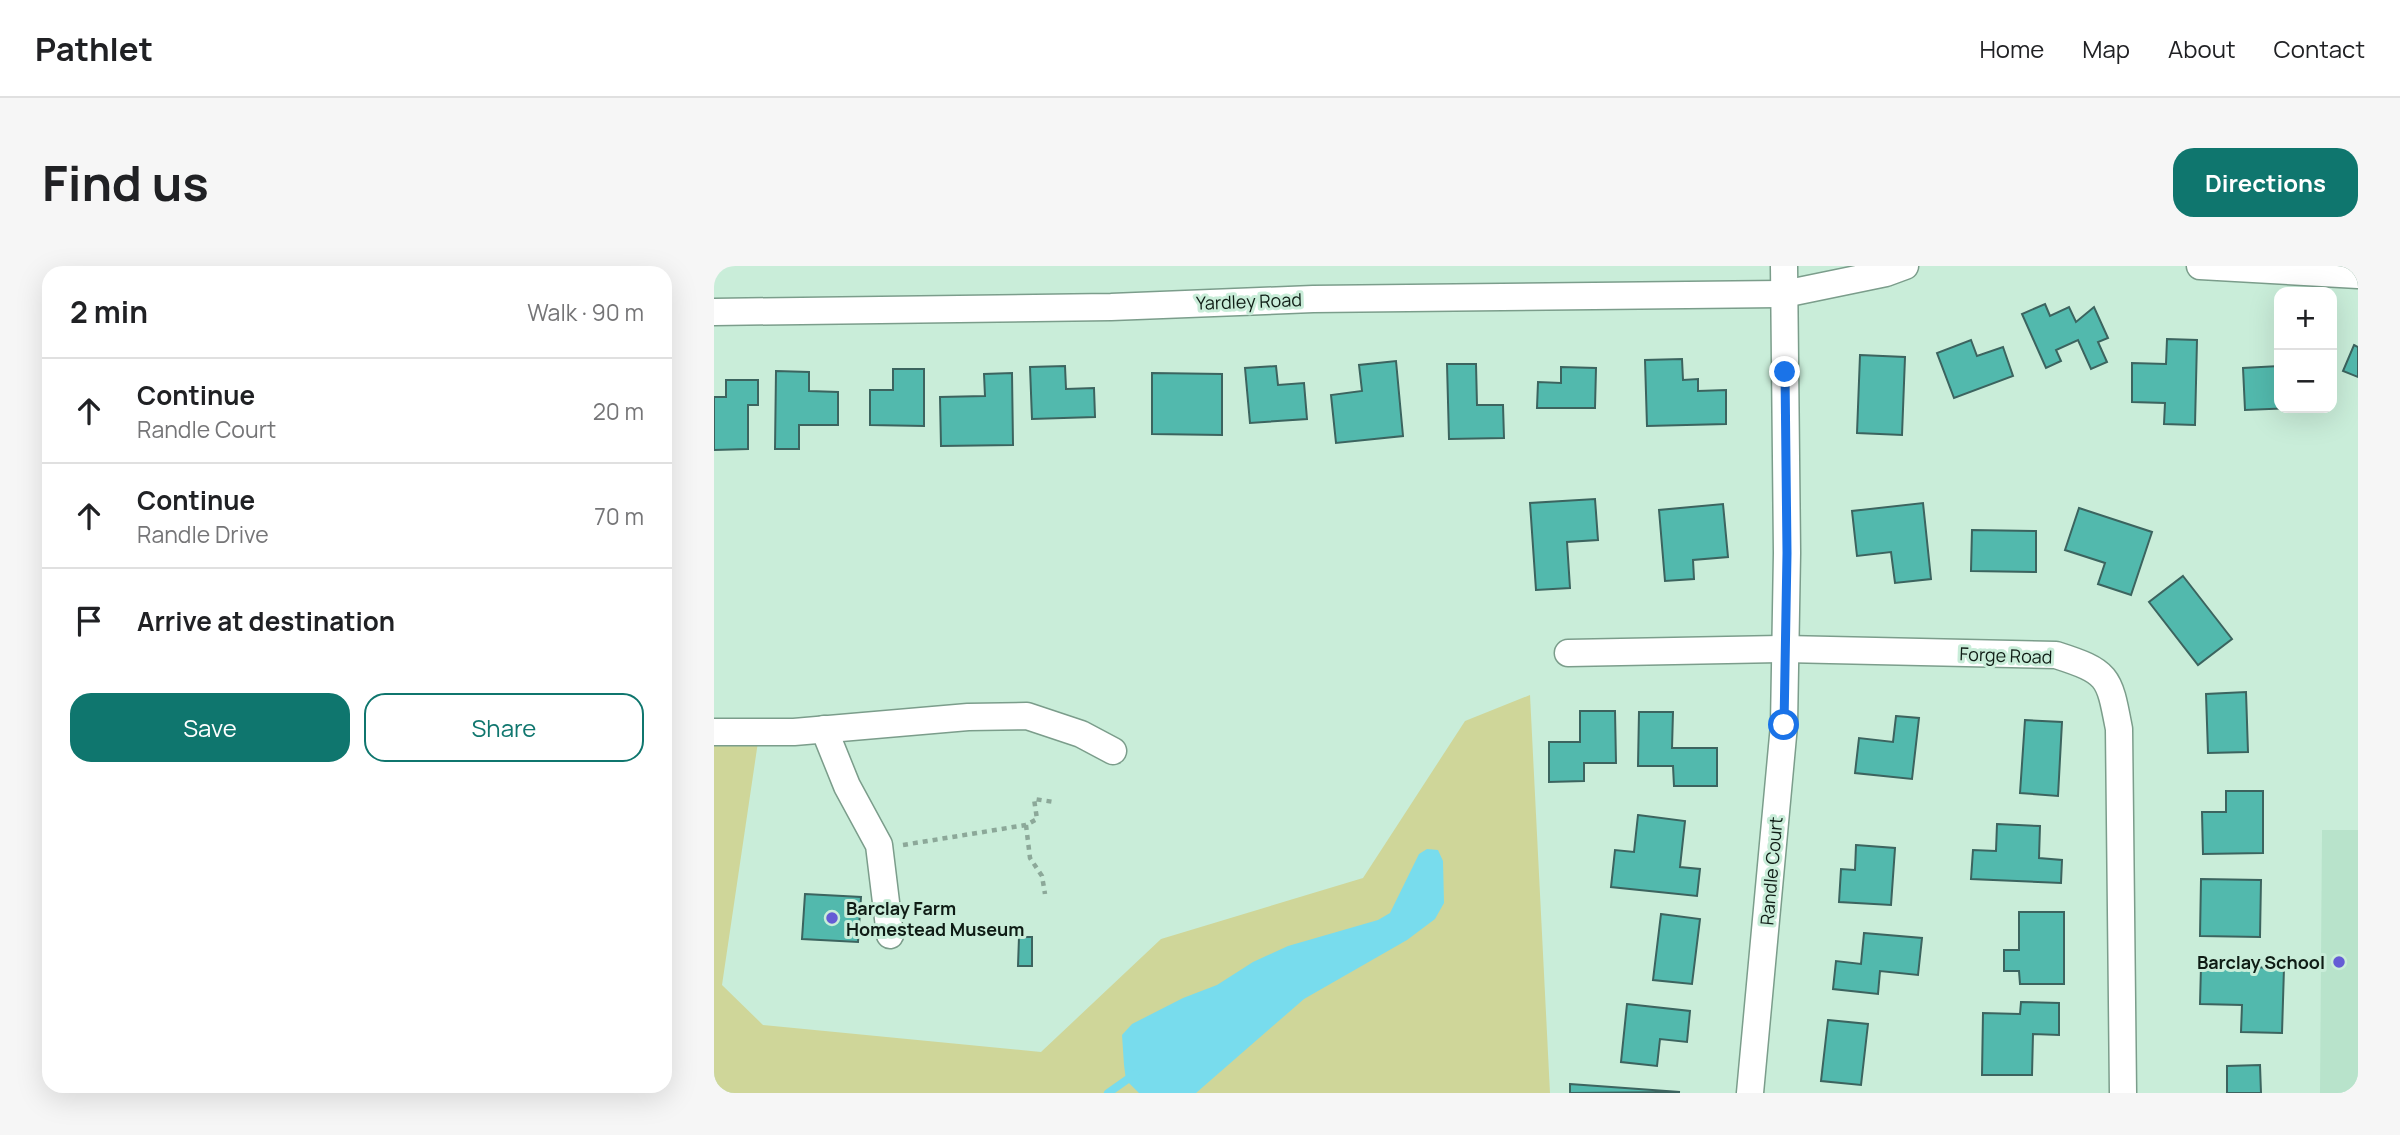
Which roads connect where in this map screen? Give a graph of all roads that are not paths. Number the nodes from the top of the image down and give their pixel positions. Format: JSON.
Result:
{"nodes":[{"id":1,"x":1784,"y":266,"type":"edge"},
{"id":2,"x":1905,"y":266,"type":"edge"},
{"id":3,"x":2200,"y":266,"type":"edge"},
{"id":4,"x":2358,"y":275,"type":"edge"},
{"id":5,"x":1784,"y":294,"type":"junction"},
{"id":6,"x":714,"y":312,"type":"edge"},
{"id":7,"x":1785,"y":649,"type":"junction"},
{"id":8,"x":1568,"y":653,"type":"dead end"},
{"id":9,"x":824,"y":729,"type":"junction"},
{"id":10,"x":714,"y":732,"type":"edge"},
{"id":11,"x":1113,"y":751,"type":"dead end"},
{"id":12,"x":890,"y":935,"type":"dead end"},
{"id":13,"x":1749,"y":1093,"type":"edge"},
{"id":14,"x":2123,"y":1093,"type":"edge"}],
"edges":[{"from":1,"to":5,"type":"street","name":"Randle Court"},
{"from":2,"to":5,"type":"street","name":"Yardley Road"},
{"from":3,"to":4,"type":"street"},
{"from":5,"to":6,"type":"street","name":"Yardley Road"},
{"from":5,"to":7,"type":"street","name":"Randle Court"},
{"from":7,"to":8,"type":"street","name":"Forge Road"},
{"from":7,"to":13,"type":"street","name":"Randle Court"},
{"from":7,"to":14,"type":"street","name":"Forge Road"},
{"from":9,"to":10,"type":"street"},
{"from":9,"to":11,"type":"street"},
{"from":9,"to":12,"type":"street"}]}
